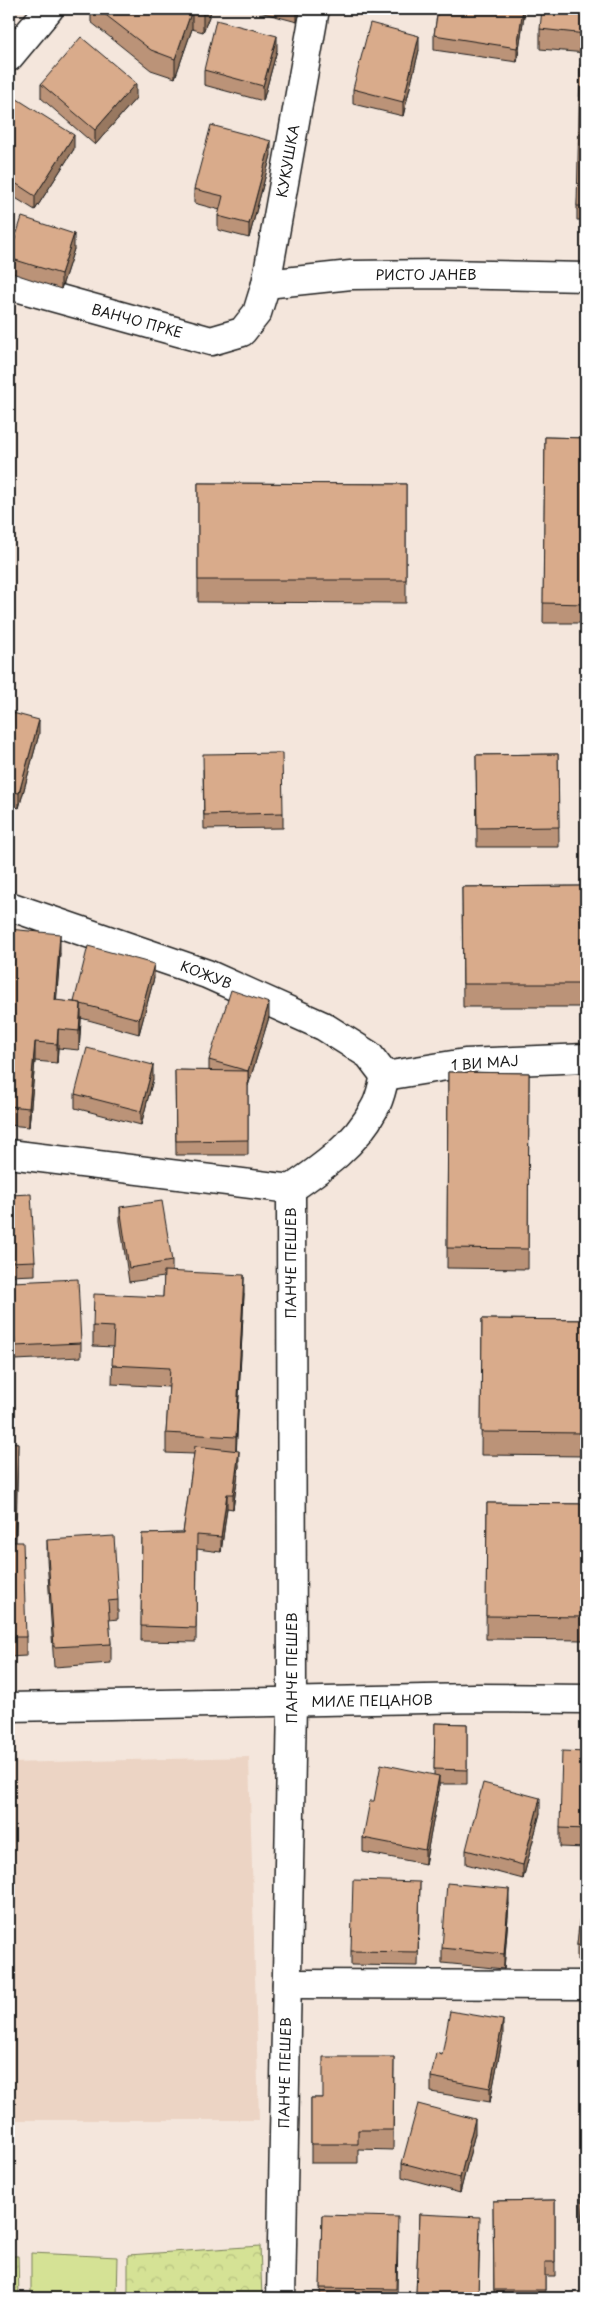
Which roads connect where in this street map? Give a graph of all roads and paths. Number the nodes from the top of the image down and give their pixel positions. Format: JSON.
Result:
{"nodes":[{"id":1,"x":49,"y":9,"type":"edge"},
{"id":2,"x":316,"y":9,"type":"edge"},
{"id":3,"x":9,"y":57,"type":"edge"},
{"id":4,"x":586,"y":278,"type":"edge"},
{"id":5,"x":266,"y":284,"type":"junction"},
{"id":6,"x":9,"y":286,"type":"edge"},
{"id":7,"x":257,"y":313,"type":"joint"},
{"id":8,"x":9,"y":906,"type":"edge"},
{"id":9,"x":586,"y":1058,"type":"edge"},
{"id":10,"x":385,"y":1076,"type":"junction"},
{"id":11,"x":9,"y":1154,"type":"edge"},
{"id":12,"x":291,"y":1189,"type":"junction"},
{"id":13,"x":586,"y":1699,"type":"edge"},
{"id":14,"x":292,"y":1703,"type":"junction"},
{"id":15,"x":9,"y":1707,"type":"edge"},
{"id":16,"x":287,"y":1984,"type":"junction"},
{"id":17,"x":586,"y":1985,"type":"edge"},
{"id":18,"x":281,"y":2298,"type":"edge"}],
"edges":[{"from":1,"to":3,"type":"street"},
{"from":2,"to":5,"type":"street","name":"КУКУШКА"},
{"from":4,"to":5,"type":"street","name":"РИСТО ЈАНЕВ"},
{"from":5,"to":7,"type":"street","name":"КУКУШКА"},
{"from":6,"to":7,"type":"street","name":"ВАНЧО ПРКЕ"},
{"from":8,"to":10,"type":"street","name":"КОЖУВ"},
{"from":9,"to":10,"type":"street","name":"1 ВИ МАЈ"},
{"from":10,"to":12,"type":"street","name":"ПАНЧЕ ПЕШЕВ"},
{"from":11,"to":12,"type":"street"},
{"from":12,"to":14,"type":"street","name":"ПАНЧЕ ПЕШЕВ"},
{"from":13,"to":14,"type":"street","name":"МИЛЕ ПЕЦАНОВ"},
{"from":14,"to":15,"type":"street","name":"МИЛЕ ПЕЦАНОВ"},
{"from":14,"to":16,"type":"street","name":"ПАНЧЕ ПЕШЕВ"},
{"from":16,"to":17,"type":"street"},
{"from":16,"to":18,"type":"street","name":"ПАНЧЕ ПЕШЕВ"}]}
